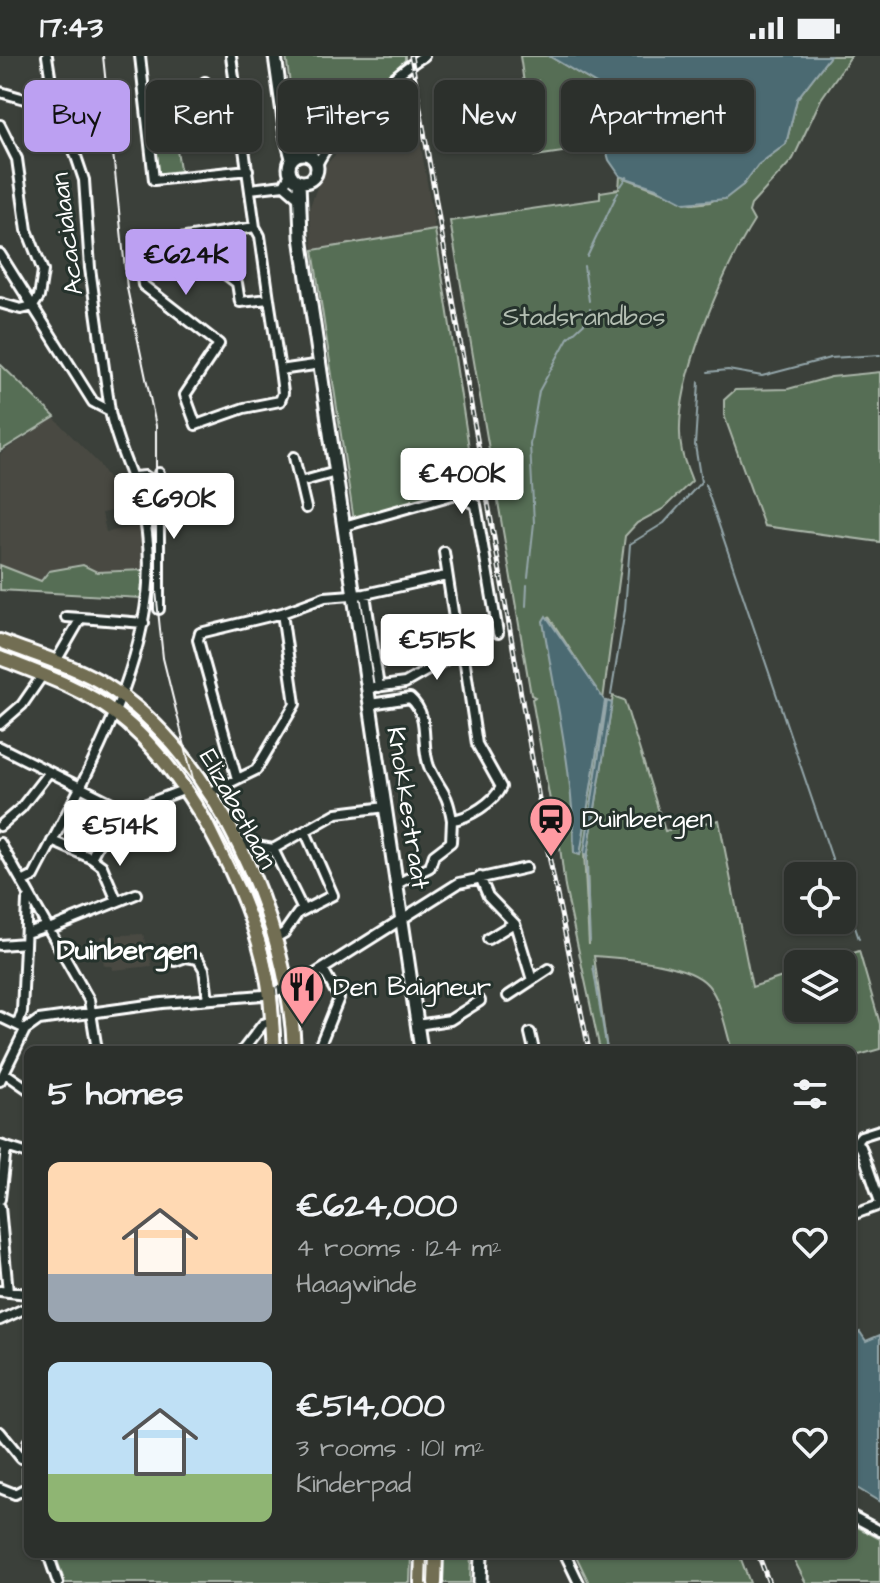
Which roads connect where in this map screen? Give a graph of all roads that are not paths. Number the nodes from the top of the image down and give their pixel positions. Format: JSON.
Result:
{"nodes":[{"id":1,"x":47,"y":56,"type":"edge"},
{"id":2,"x":140,"y":56,"type":"edge"},
{"id":3,"x":231,"y":56,"type":"edge"},
{"id":4,"x":275,"y":56,"type":"edge"},
{"id":5,"x":424,"y":56,"type":"edge"},
{"id":6,"x":53,"y":80,"type":"edge"},
{"id":7,"x":235,"y":80,"type":"edge"},
{"id":8,"x":391,"y":80,"type":"edge"},
{"id":9,"x":0,"y":92,"type":"edge"},
{"id":10,"x":24,"y":99,"type":"edge"},
{"id":11,"x":0,"y":125,"type":"edge"},
{"id":12,"x":74,"y":152,"type":"edge"},
{"id":13,"x":245,"y":152,"type":"edge"},
{"id":14,"x":307,"y":152,"type":"edge"},
{"id":15,"x":325,"y":152,"type":"edge"},
{"id":16,"x":299,"y":155,"type":"junction"},
{"id":17,"x":317,"y":165,"type":"junction"},
{"id":18,"x":248,"y":170,"type":"junction"},
{"id":19,"x":295,"y":180,"type":"junction"},
{"id":20,"x":250,"y":189,"type":"junction"},
{"id":21,"x":301,"y":206,"type":"junction"},
{"id":22,"x":255,"y":227,"type":"junction"},
{"id":23,"x":192,"y":237,"type":"junction"},
{"id":24,"x":0,"y":254,"type":"edge"},
{"id":25,"x":269,"y":299,"type":"junction"},
{"id":26,"x":0,"y":303,"type":"edge"},
{"id":27,"x":33,"y":306,"type":"junction"},
{"id":28,"x":321,"y":364,"type":"junction"},
{"id":29,"x":280,"y":370,"type":"junction"},
{"id":30,"x":110,"y":411,"type":"junction"},
{"id":31,"x":294,"y":457,"type":"dead end"},
{"id":32,"x":336,"y":472,"type":"junction"},
{"id":33,"x":159,"y":473,"type":"dead end"},
{"id":34,"x":134,"y":477,"type":"junction"},
{"id":35,"x":300,"y":482,"type":"junction"},
{"id":36,"x":306,"y":508,"type":"dead end"},
{"id":37,"x":145,"y":516,"type":"junction"},
{"id":38,"x":344,"y":526,"type":"junction"},
{"id":39,"x":444,"y":552,"type":"dead end"},
{"id":40,"x":446,"y":576,"type":"junction"},
{"id":41,"x":155,"y":591,"type":"junction"},
{"id":42,"x":360,"y":595,"type":"junction"},
{"id":43,"x":159,"y":609,"type":"dead end"},
{"id":44,"x":282,"y":613,"type":"junction"},
{"id":45,"x":66,"y":617,"type":"dead end"},
{"id":46,"x":81,"y":618,"type":"junction"},
{"id":47,"x":144,"y":623,"type":"junction"},
{"id":48,"x":498,"y":633,"type":"dead end"},
{"id":49,"x":0,"y":641,"type":"edge"},
{"id":50,"x":459,"y":652,"type":"junction"},
{"id":51,"x":0,"y":658,"type":"edge"},
{"id":52,"x":55,"y":663,"type":"junction"},
{"id":53,"x":42,"y":676,"type":"junction"},
{"id":54,"x":405,"y":683,"type":"junction"},
{"id":55,"x":373,"y":688,"type":"junction"},
{"id":56,"x":120,"y":695,"type":"junction"},
{"id":57,"x":410,"y":698,"type":"junction"},
{"id":58,"x":370,"y":704,"type":"junction"},
{"id":59,"x":114,"y":712,"type":"junction"},
{"id":60,"x":0,"y":724,"type":"edge"},
{"id":61,"x":0,"y":747,"type":"edge"},
{"id":62,"x":49,"y":772,"type":"junction"},
{"id":63,"x":237,"y":779,"type":"junction"},
{"id":64,"x":78,"y":787,"type":"junction"},
{"id":65,"x":186,"y":789,"type":"junction"},
{"id":66,"x":209,"y":793,"type":"junction"},
{"id":67,"x":118,"y":806,"type":"junction"},
{"id":68,"x":386,"y":807,"type":"junction"},
{"id":69,"x":452,"y":820,"type":"junction"},
{"id":70,"x":0,"y":826,"type":"edge"},
{"id":71,"x":305,"y":831,"type":"junction"},
{"id":72,"x":52,"y":841,"type":"junction"},
{"id":73,"x":0,"y":843,"type":"edge"},
{"id":74,"x":237,"y":847,"type":"junction"},
{"id":75,"x":273,"y":849,"type":"junction"},
{"id":76,"x":91,"y":858,"type":"junction"},
{"id":77,"x":526,"y":868,"type":"dead end"},
{"id":78,"x":480,"y":877,"type":"junction"},
{"id":79,"x":24,"y":881,"type":"junction"},
{"id":80,"x":397,"y":884,"type":"junction"},
{"id":81,"x":136,"y":894,"type":"dead end"},
{"id":82,"x":30,"y":898,"type":"junction"},
{"id":83,"x":117,"y":901,"type":"junction"},
{"id":84,"x":303,"y":910,"type":"junction"},
{"id":85,"x":402,"y":919,"type":"junction"},
{"id":86,"x":514,"y":923,"type":"junction"},
{"id":87,"x":48,"y":927,"type":"junction"},
{"id":88,"x":26,"y":933,"type":"junction"},
{"id":89,"x":277,"y":937,"type":"junction"},
{"id":90,"x":488,"y":939,"type":"dead end"},
{"id":91,"x":25,"y":943,"type":"junction"},
{"id":92,"x":0,"y":945,"type":"edge"},
{"id":93,"x":177,"y":957,"type":"dead end"},
{"id":94,"x":323,"y":969,"type":"junction"},
{"id":95,"x":549,"y":969,"type":"dead end"},
{"id":96,"x":532,"y":980,"type":"junction"},
{"id":97,"x":289,"y":986,"type":"junction"},
{"id":98,"x":270,"y":993,"type":"junction"},
{"id":99,"x":508,"y":996,"type":"dead end"},
{"id":100,"x":208,"y":999,"type":"junction"},
{"id":101,"x":480,"y":1001,"type":"dead end"},
{"id":102,"x":92,"y":1011,"type":"junction"},
{"id":103,"x":0,"y":1017,"type":"edge"},
{"id":104,"x":272,"y":1021,"type":"junction"},
{"id":105,"x":417,"y":1025,"type":"junction"},
{"id":106,"x":22,"y":1027,"type":"junction"},
{"id":107,"x":530,"y":1033,"type":"dead end"},
{"id":108,"x":96,"y":1046,"type":"edge"},
{"id":109,"x":246,"y":1046,"type":"edge"},
{"id":110,"x":274,"y":1046,"type":"edge"},
{"id":111,"x":294,"y":1046,"type":"edge"},
{"id":112,"x":320,"y":1046,"type":"edge"},
{"id":113,"x":420,"y":1046,"type":"edge"},
{"id":114,"x":533,"y":1046,"type":"edge"},
{"id":115,"x":2,"y":1077,"type":"edge"},
{"id":116,"x":24,"y":1087,"type":"edge"},
{"id":117,"x":880,"y":1130,"type":"edge"},
{"id":118,"x":856,"y":1140,"type":"edge"},
{"id":119,"x":3,"y":1146,"type":"edge"},
{"id":120,"x":856,"y":1147,"type":"edge"},
{"id":121,"x":24,"y":1153,"type":"edge"},
{"id":122,"x":0,"y":1199,"type":"edge"},
{"id":123,"x":880,"y":1204,"type":"edge"},
{"id":124,"x":0,"y":1207,"type":"edge"},
{"id":125,"x":856,"y":1213,"type":"edge"},
{"id":126,"x":4,"y":1291,"type":"edge"},
{"id":127,"x":24,"y":1294,"type":"edge"},
{"id":128,"x":24,"y":1309,"type":"edge"},
{"id":129,"x":0,"y":1320,"type":"edge"},
{"id":130,"x":0,"y":1432,"type":"edge"},
{"id":131,"x":24,"y":1459,"type":"edge"},
{"id":132,"x":0,"y":1488,"type":"edge"},
{"id":133,"x":24,"y":1489,"type":"edge"},
{"id":134,"x":856,"y":1518,"type":"edge"},
{"id":135,"x":880,"y":1531,"type":"edge"},
{"id":136,"x":49,"y":1558,"type":"edge"},
{"id":137,"x":422,"y":1558,"type":"edge"},
{"id":138,"x":436,"y":1558,"type":"edge"},
{"id":139,"x":481,"y":1558,"type":"edge"},
{"id":140,"x":567,"y":1558,"type":"edge"},
{"id":141,"x":58,"y":1583,"type":"edge"},
{"id":142,"x":421,"y":1583,"type":"edge"},
{"id":143,"x":435,"y":1583,"type":"edge"},
{"id":144,"x":480,"y":1583,"type":"edge"},
{"id":145,"x":579,"y":1583,"type":"edge"}],
"edges":[{"from":1,"to":6,"type":"street","name":"Acacialaan"},
{"from":2,"to":18,"type":"street"},
{"from":3,"to":7,"type":"street"},
{"from":4,"to":16,"type":"street"},
{"from":5,"to":8,"type":"street"},
{"from":9,"to":10,"type":"street"},
{"from":11,"to":27,"type":"street"},
{"from":12,"to":30,"type":"street","name":"Acacialaan"},
{"from":13,"to":18,"type":"street"},
{"from":14,"to":16,"type":"street"},
{"from":15,"to":17,"type":"street"},
{"from":16,"to":17,"type":"street"},
{"from":16,"to":19,"type":"street"},
{"from":17,"to":19,"type":"street"},
{"from":18,"to":20,"type":"street"},
{"from":19,"to":20,"type":"street"},
{"from":19,"to":21,"type":"street","name":"Knokkestraat"},
{"from":19,"to":21,"type":"street"},
{"from":20,"to":22,"type":"street"},
{"from":21,"to":28,"type":"street","name":"Knokkestraat"},
{"from":22,"to":23,"type":"street"},
{"from":22,"to":25,"type":"street"},
{"from":23,"to":25,"type":"street"},
{"from":23,"to":29,"type":"street"},
{"from":24,"to":27,"type":"street"},
{"from":25,"to":29,"type":"street"},
{"from":26,"to":27,"type":"street"},
{"from":27,"to":30,"type":"street"},
{"from":28,"to":29,"type":"street"},
{"from":28,"to":32,"type":"street","name":"Knokkestraat"},
{"from":30,"to":34,"type":"street","name":"Acacialaan"},
{"from":31,"to":35,"type":"street"},
{"from":32,"to":35,"type":"street"},
{"from":32,"to":38,"type":"street","name":"Knokkestraat"},
{"from":33,"to":41,"type":"street"},
{"from":34,"to":37,"type":"street"},
{"from":34,"to":37,"type":"street"},
{"from":35,"to":36,"type":"street"},
{"from":37,"to":41,"type":"street"},
{"from":38,"to":42,"type":"street","name":"Knokkestraat"},
{"from":38,"to":48,"type":"street"},
{"from":39,"to":40,"type":"street"},
{"from":40,"to":42,"type":"street"},
{"from":40,"to":50,"type":"street"},
{"from":41,"to":43,"type":"street"},
{"from":41,"to":47,"type":"street"},
{"from":42,"to":44,"type":"street"},
{"from":42,"to":55,"type":"street","name":"Knokkestraat"},
{"from":44,"to":63,"type":"street"},
{"from":44,"to":63,"type":"street"},
{"from":45,"to":46,"type":"street"},
{"from":46,"to":47,"type":"street"},
{"from":46,"to":52,"type":"street"},
{"from":47,"to":56,"type":"street"},
{"from":49,"to":52,"type":"main road","name":"Elizabetlaan"},
{"from":50,"to":54,"type":"street"},
{"from":50,"to":69,"type":"street"},
{"from":51,"to":53,"type":"main road","name":"Elizabetlaan"},
{"from":52,"to":56,"type":"main road","name":"Elizabetlaan"},
{"from":53,"to":59,"type":"main road","name":"Elizabetlaan"},
{"from":53,"to":60,"type":"street"},
{"from":54,"to":55,"type":"street"},
{"from":54,"to":57,"type":"street"},
{"from":55,"to":58,"type":"street","name":"Knokkestraat"},
{"from":56,"to":59,"type":"street"},
{"from":56,"to":66,"type":"main road","name":"Elizabetlaan"},
{"from":57,"to":58,"type":"street"},
{"from":57,"to":69,"type":"street"},
{"from":58,"to":68,"type":"street","name":"Knokkestraat"},
{"from":59,"to":64,"type":"street"},
{"from":59,"to":65,"type":"main road","name":"Elizabetlaan"},
{"from":61,"to":62,"type":"street"},
{"from":62,"to":64,"type":"street"},
{"from":62,"to":70,"type":"street"},
{"from":63,"to":66,"type":"street"},
{"from":64,"to":67,"type":"street"},
{"from":64,"to":72,"type":"street"},
{"from":65,"to":67,"type":"street"},
{"from":65,"to":98,"type":"main road","name":"Elizabetlaan"},
{"from":66,"to":74,"type":"main road","name":"Elizabetlaan"},
{"from":67,"to":76,"type":"street"},
{"from":68,"to":71,"type":"street"},
{"from":68,"to":80,"type":"street","name":"Knokkestraat"},
{"from":69,"to":80,"type":"street"},
{"from":71,"to":75,"type":"street"},
{"from":71,"to":84,"type":"street"},
{"from":72,"to":76,"type":"street"},
{"from":72,"to":79,"type":"street"},
{"from":73,"to":79,"type":"street"},
{"from":74,"to":75,"type":"street"},
{"from":74,"to":89,"type":"main road","name":"Elizabetlaan"},
{"from":75,"to":84,"type":"street"},
{"from":76,"to":83,"type":"street"},
{"from":77,"to":78,"type":"street"},
{"from":78,"to":85,"type":"street"},
{"from":78,"to":86,"type":"street"},
{"from":79,"to":82,"type":"street"},
{"from":80,"to":85,"type":"street","name":"Knokkestraat"},
{"from":81,"to":83,"type":"street"},
{"from":82,"to":87,"type":"street"},
{"from":82,"to":88,"type":"street"},
{"from":83,"to":87,"type":"street"},
{"from":84,"to":89,"type":"street"},
{"from":85,"to":94,"type":"street"},
{"from":85,"to":105,"type":"street","name":"Knokkestraat"},
{"from":86,"to":90,"type":"street"},
{"from":86,"to":96,"type":"street"},
{"from":87,"to":88,"type":"street"},
{"from":87,"to":102,"type":"street"},
{"from":88,"to":91,"type":"street"},
{"from":89,"to":97,"type":"main road","name":"Elizabetlaan"},
{"from":91,"to":92,"type":"street"},
{"from":91,"to":106,"type":"street"},
{"from":93,"to":100,"type":"street"},
{"from":94,"to":97,"type":"street"},
{"from":94,"to":112,"type":"street"},
{"from":95,"to":96,"type":"street"},
{"from":96,"to":99,"type":"street"},
{"from":97,"to":98,"type":"street"},
{"from":97,"to":111,"type":"main road","name":"Elizabetlaan"},
{"from":98,"to":100,"type":"street"},
{"from":98,"to":104,"type":"main road","name":"Elizabetlaan"},
{"from":100,"to":102,"type":"street"},
{"from":101,"to":105,"type":"street"},
{"from":102,"to":106,"type":"street"},
{"from":102,"to":108,"type":"street"},
{"from":103,"to":106,"type":"street"},
{"from":104,"to":109,"type":"street"},
{"from":104,"to":110,"type":"main road","name":"Elizabetlaan"},
{"from":105,"to":113,"type":"street","name":"Knokkestraat"},
{"from":106,"to":115,"type":"street"},
{"from":107,"to":114,"type":"street"},
{"from":115,"to":116,"type":"street"},
{"from":117,"to":118,"type":"street"},
{"from":119,"to":121,"type":"street"},
{"from":119,"to":122,"type":"street"},
{"from":120,"to":123,"type":"street"},
{"from":123,"to":125,"type":"street"},
{"from":124,"to":126,"type":"street"},
{"from":126,"to":127,"type":"street"},
{"from":128,"to":129,"type":"street"},
{"from":130,"to":131,"type":"street"},
{"from":132,"to":133,"type":"street"},
{"from":134,"to":135,"type":"street"},
{"from":136,"to":141,"type":"street"},
{"from":137,"to":142,"type":"main road"},
{"from":138,"to":143,"type":"main road"},
{"from":139,"to":144,"type":"street"},
{"from":140,"to":145,"type":"street"}]}
